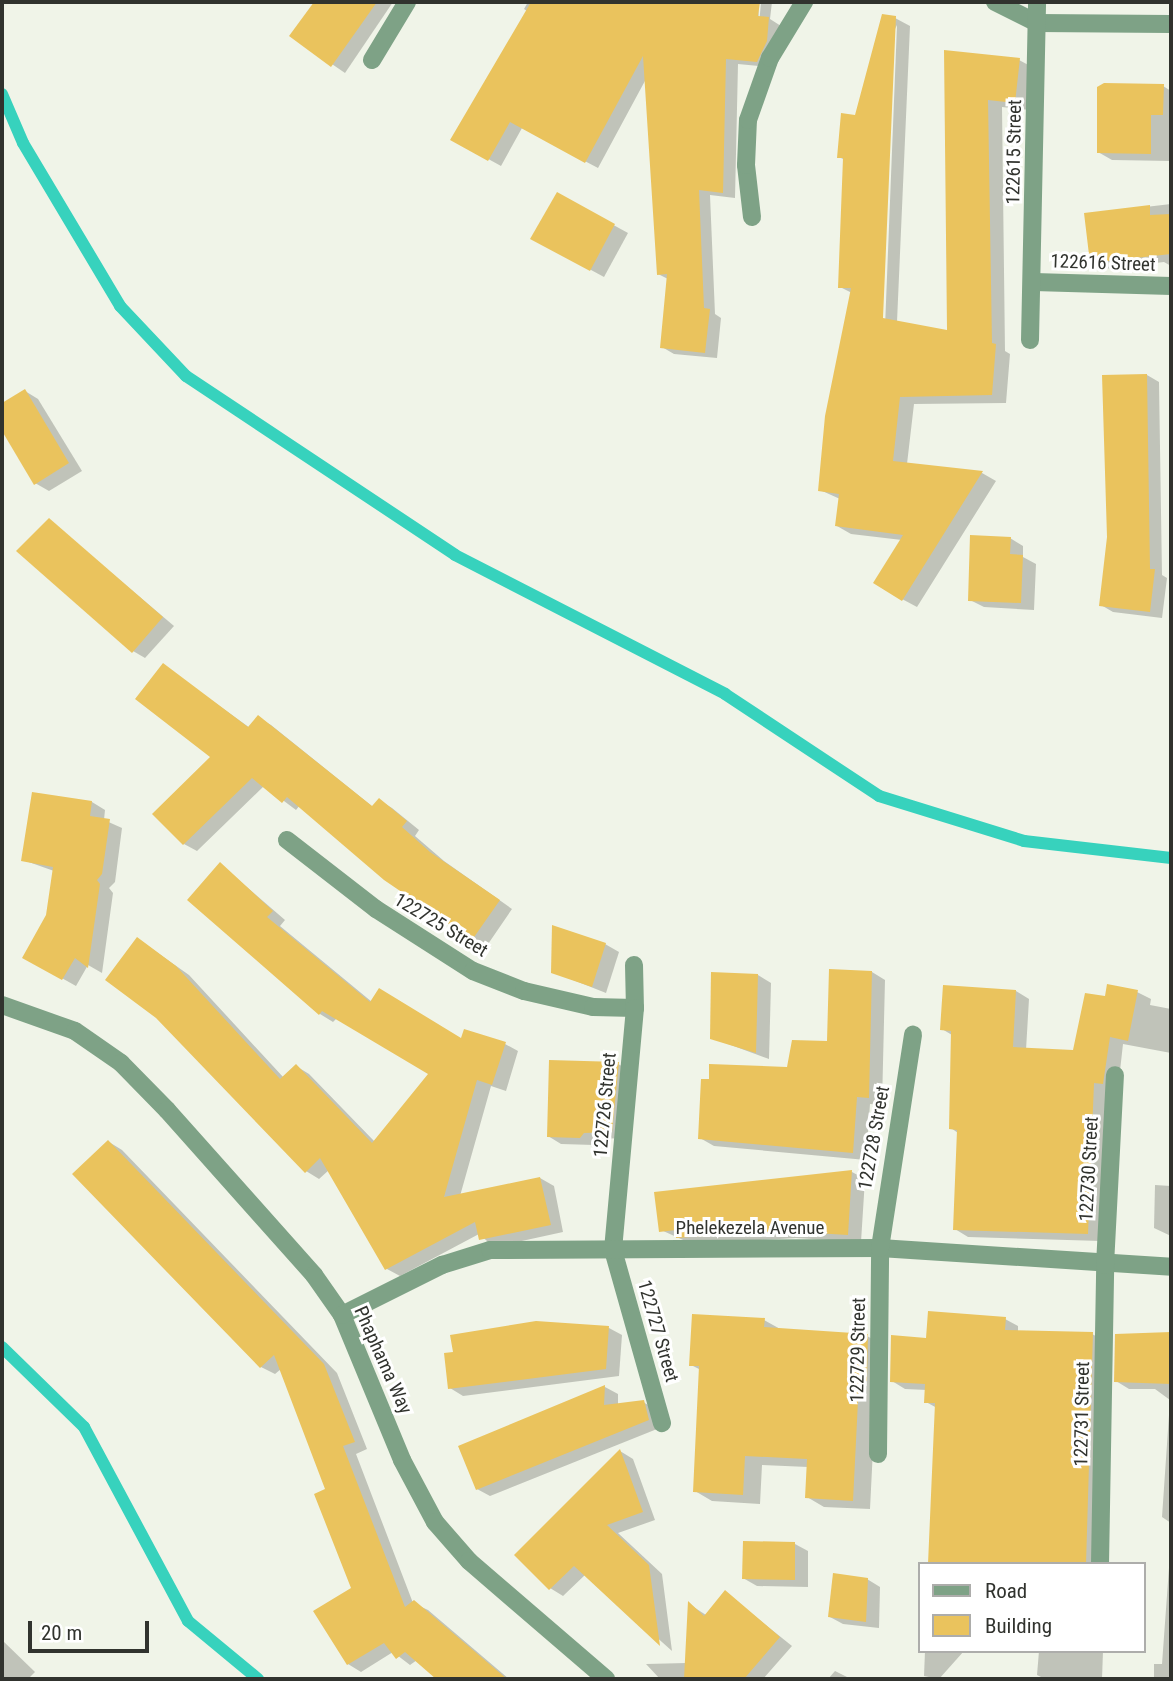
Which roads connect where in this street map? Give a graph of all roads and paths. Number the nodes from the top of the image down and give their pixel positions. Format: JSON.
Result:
{"nodes":[{"id":1,"x":407,"y":2,"type":"edge"},
{"id":2,"x":804,"y":2,"type":"edge"},
{"id":3,"x":995,"y":2,"type":"edge"},
{"id":4,"x":1037,"y":2,"type":"edge"},
{"id":5,"x":1037,"y":23,"type":"junction"},
{"id":6,"x":1171,"y":24,"type":"edge"},
{"id":7,"x":372,"y":60,"type":"dead end"},
{"id":8,"x":752,"y":217,"type":"dead end"},
{"id":9,"x":1034,"y":282,"type":"junction"},
{"id":10,"x":1171,"y":286,"type":"edge"},
{"id":11,"x":1030,"y":340,"type":"dead end"},
{"id":12,"x":287,"y":840,"type":"dead end"},
{"id":13,"x":634,"y":965,"type":"dead end"},
{"id":14,"x":2,"y":1005,"type":"edge"},
{"id":15,"x":635,"y":1008,"type":"junction"},
{"id":16,"x":913,"y":1035,"type":"dead end"},
{"id":17,"x":1115,"y":1075,"type":"dead end"},
{"id":18,"x":880,"y":1248,"type":"junction"},
{"id":19,"x":613,"y":1250,"type":"junction"},
{"id":20,"x":1105,"y":1265,"type":"junction"},
{"id":21,"x":1171,"y":1266,"type":"edge"},
{"id":22,"x":342,"y":1315,"type":"junction"},
{"id":23,"x":662,"y":1423,"type":"dead end"},
{"id":24,"x":878,"y":1454,"type":"dead end"},
{"id":25,"x":1100,"y":1562,"type":"edge"},
{"id":26,"x":606,"y":1679,"type":"edge"}],
"edges":[{"from":1,"to":7,"type":"street"},
{"from":2,"to":8,"type":"street"},
{"from":3,"to":5,"type":"street"},
{"from":4,"to":5,"type":"street","name":"122615 Street"},
{"from":5,"to":6,"type":"street"},
{"from":5,"to":9,"type":"street","name":"122615 Street"},
{"from":9,"to":10,"type":"street","name":"122616 Street"},
{"from":9,"to":11,"type":"street","name":"122615 Street"},
{"from":12,"to":15,"type":"street","name":"122725 Street"},
{"from":13,"to":15,"type":"street","name":"122726 Street"},
{"from":14,"to":22,"type":"street","name":"Phaphama Way"},
{"from":15,"to":19,"type":"street","name":"122726 Street"},
{"from":16,"to":18,"type":"street","name":"122728 Street"},
{"from":17,"to":20,"type":"street","name":"122730 Street"},
{"from":18,"to":19,"type":"street","name":"Phelekezela Avenue"},
{"from":18,"to":20,"type":"street","name":"Phelekezela Avenue"},
{"from":18,"to":24,"type":"street","name":"122729 Street"},
{"from":19,"to":22,"type":"street","name":"Phelekezela Avenue"},
{"from":19,"to":23,"type":"street","name":"122727 Street"},
{"from":20,"to":21,"type":"street","name":"Phelekezela Avenue"},
{"from":20,"to":25,"type":"street","name":"122731 Street"},
{"from":22,"to":26,"type":"street","name":"Phaphama Way"}]}
